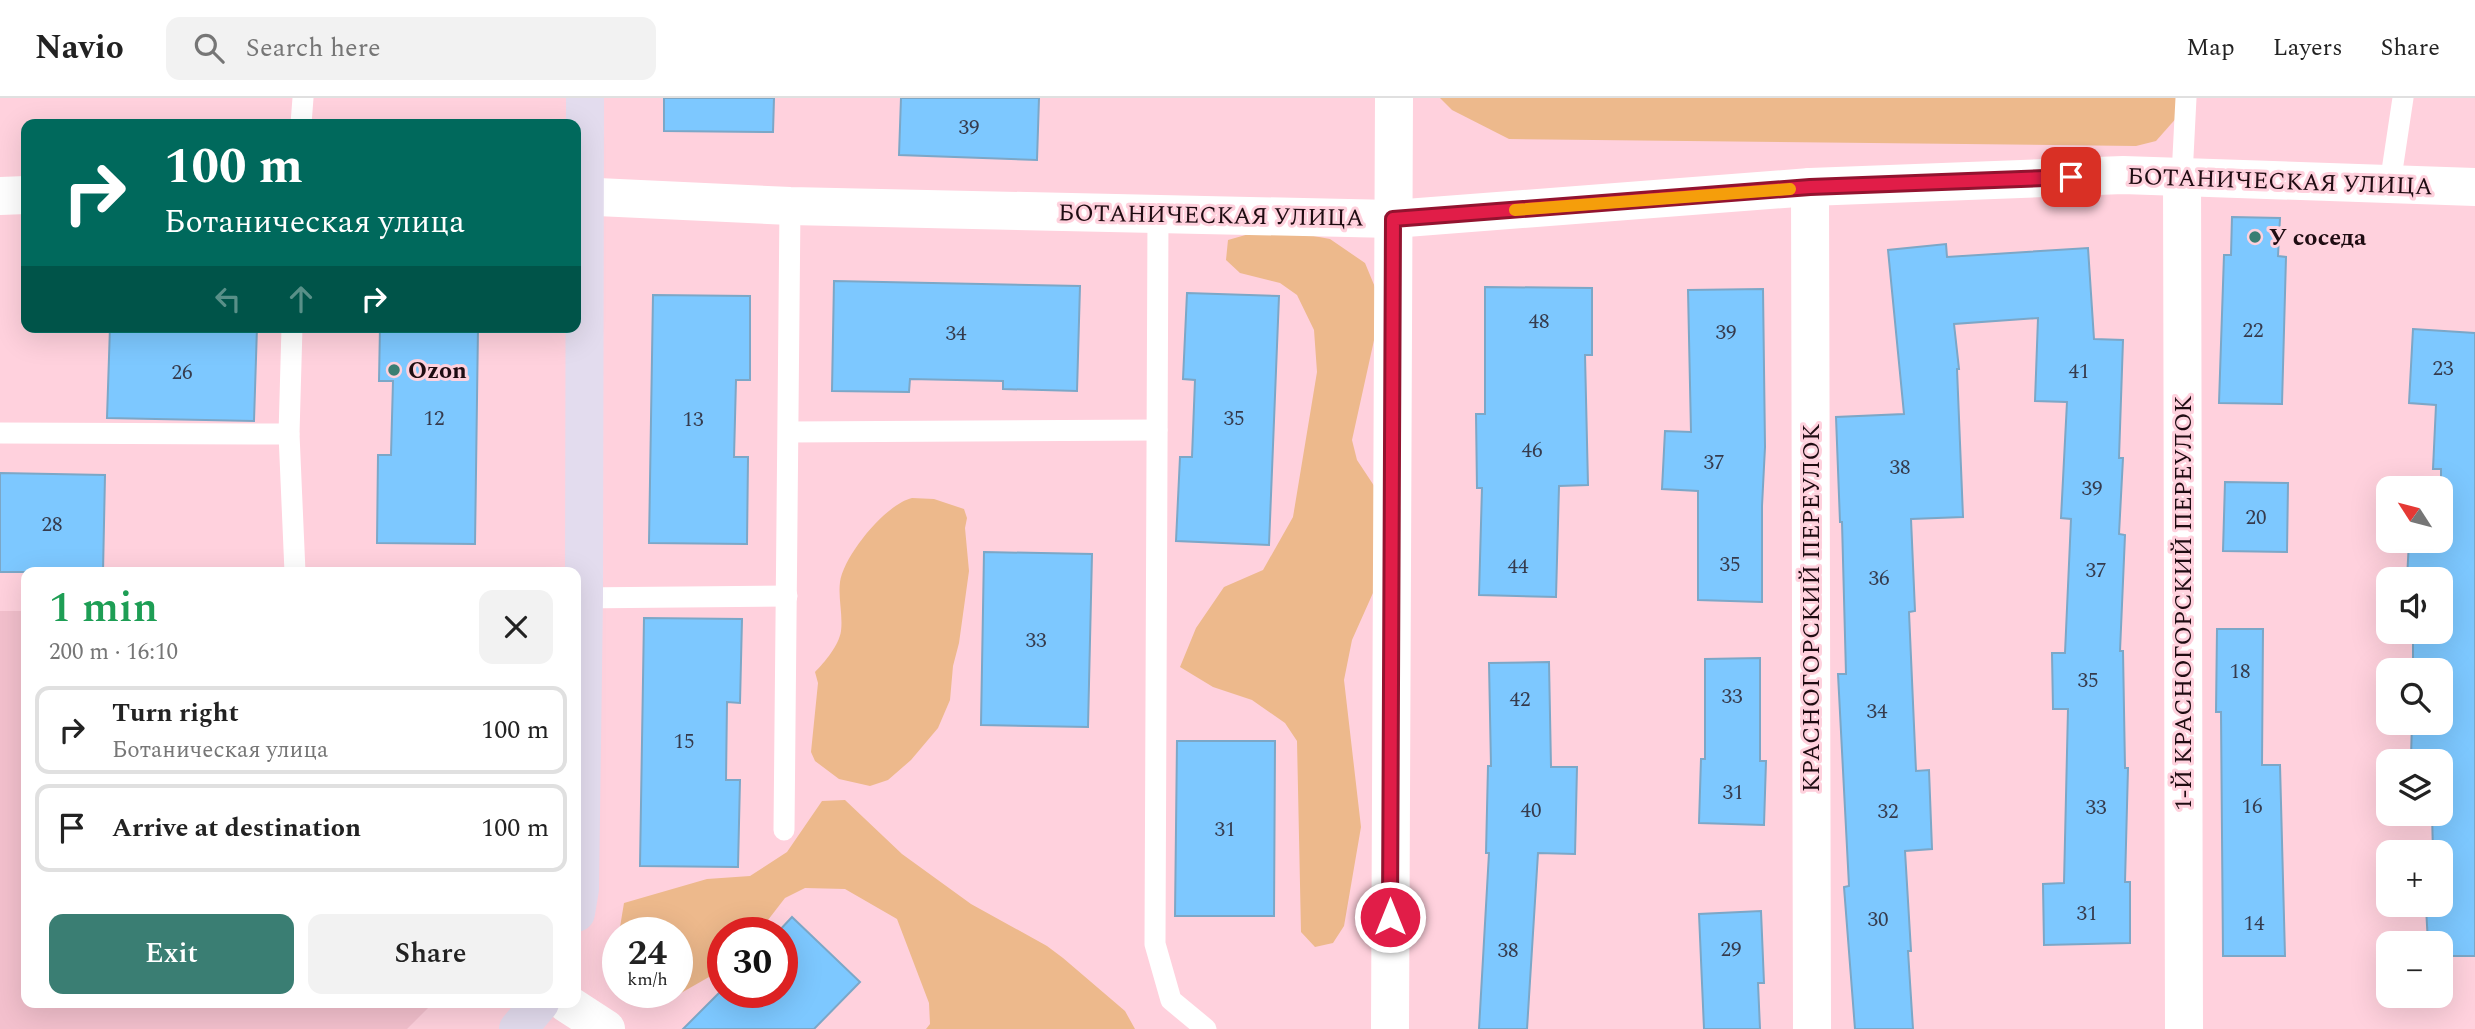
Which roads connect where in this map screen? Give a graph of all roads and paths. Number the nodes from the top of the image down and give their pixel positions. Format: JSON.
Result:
{"nodes":[{"id":1,"x":303,"y":98,"type":"edge"},
{"id":2,"x":585,"y":98,"type":"edge"},
{"id":3,"x":1394,"y":98,"type":"edge"},
{"id":4,"x":2186,"y":98,"type":"edge"},
{"id":5,"x":2403,"y":98,"type":"edge"},
{"id":6,"x":301,"y":119,"type":"edge"},
{"id":7,"x":581,"y":176,"type":"edge"},
{"id":8,"x":2182,"y":176,"type":"junction"},
{"id":9,"x":2390,"y":184,"type":"junction"},
{"id":10,"x":1810,"y":187,"type":"junction"},
{"id":11,"x":2475,"y":187,"type":"edge"},
{"id":12,"x":21,"y":195,"type":"edge"},
{"id":13,"x":581,"y":195,"type":"edge"},
{"id":14,"x":0,"y":196,"type":"edge"},
{"id":15,"x":790,"y":206,"type":"junction"},
{"id":16,"x":1158,"y":214,"type":"junction"},
{"id":17,"x":1393,"y":219,"type":"junction"},
{"id":18,"x":292,"y":333,"type":"edge"},
{"id":19,"x":580,"y":333,"type":"edge"},
{"id":20,"x":1157,"y":430,"type":"junction"},
{"id":21,"x":789,"y":432,"type":"junction"},
{"id":22,"x":0,"y":433,"type":"edge"},
{"id":23,"x":289,"y":434,"type":"junction"},
{"id":24,"x":295,"y":567,"type":"edge"},
{"id":25,"x":580,"y":567,"type":"edge"},
{"id":26,"x":787,"y":596,"type":"junction"},
{"id":27,"x":581,"y":598,"type":"edge"},
{"id":28,"x":784,"y":830,"type":"dead end"},
{"id":29,"x":536,"y":1008,"type":"edge"},
{"id":30,"x":574,"y":1008,"type":"edge"},
{"id":31,"x":518,"y":1029,"type":"edge"},
{"id":32,"x":606,"y":1029,"type":"edge"},
{"id":33,"x":1206,"y":1029,"type":"edge"},
{"id":34,"x":1390,"y":1029,"type":"edge"},
{"id":35,"x":1812,"y":1029,"type":"edge"},
{"id":36,"x":2184,"y":1029,"type":"edge"}],
"edges":[{"from":1,"to":6,"type":"lane"},
{"from":2,"to":7,"type":"street"},
{"from":3,"to":17,"type":"street"},
{"from":4,"to":8,"type":"lane"},
{"from":5,"to":9,"type":"lane"},
{"from":8,"to":9,"type":"street","name":"БОТАНИЧЕСКАЯ УЛИЦА"},
{"from":8,"to":10,"type":"street","name":"БОТАНИЧЕСКАЯ УЛИЦА"},
{"from":8,"to":36,"type":"street","name":"1-Й КРАСНОГОРСКИЙ ПЕРЕУЛОК"},
{"from":9,"to":11,"type":"street","name":"БОТАНИЧЕСКАЯ УЛИЦА"},
{"from":10,"to":17,"type":"street","name":"БОТАНИЧЕСКАЯ УЛИЦА"},
{"from":10,"to":35,"type":"street","name":"КРАСНОГОРСКИЙ ПЕРЕУЛОК"},
{"from":12,"to":14,"type":"street"},
{"from":13,"to":15,"type":"street","name":"БОТАНИЧЕСКАЯ УЛИЦА"},
{"from":15,"to":16,"type":"street","name":"БОТАНИЧЕСКАЯ УЛИЦА"},
{"from":15,"to":21,"type":"lane"},
{"from":16,"to":17,"type":"street","name":"БОТАНИЧЕСКАЯ УЛИЦА"},
{"from":16,"to":20,"type":"lane"},
{"from":17,"to":34,"type":"street"},
{"from":18,"to":23,"type":"lane"},
{"from":19,"to":25,"type":"street"},
{"from":20,"to":21,"type":"lane"},
{"from":20,"to":33,"type":"lane"},
{"from":21,"to":26,"type":"lane"},
{"from":22,"to":23,"type":"lane"},
{"from":23,"to":24,"type":"lane"},
{"from":26,"to":27,"type":"lane"},
{"from":26,"to":28,"type":"lane"},
{"from":29,"to":31,"type":"street"},
{"from":30,"to":32,"type":"street"}]}
